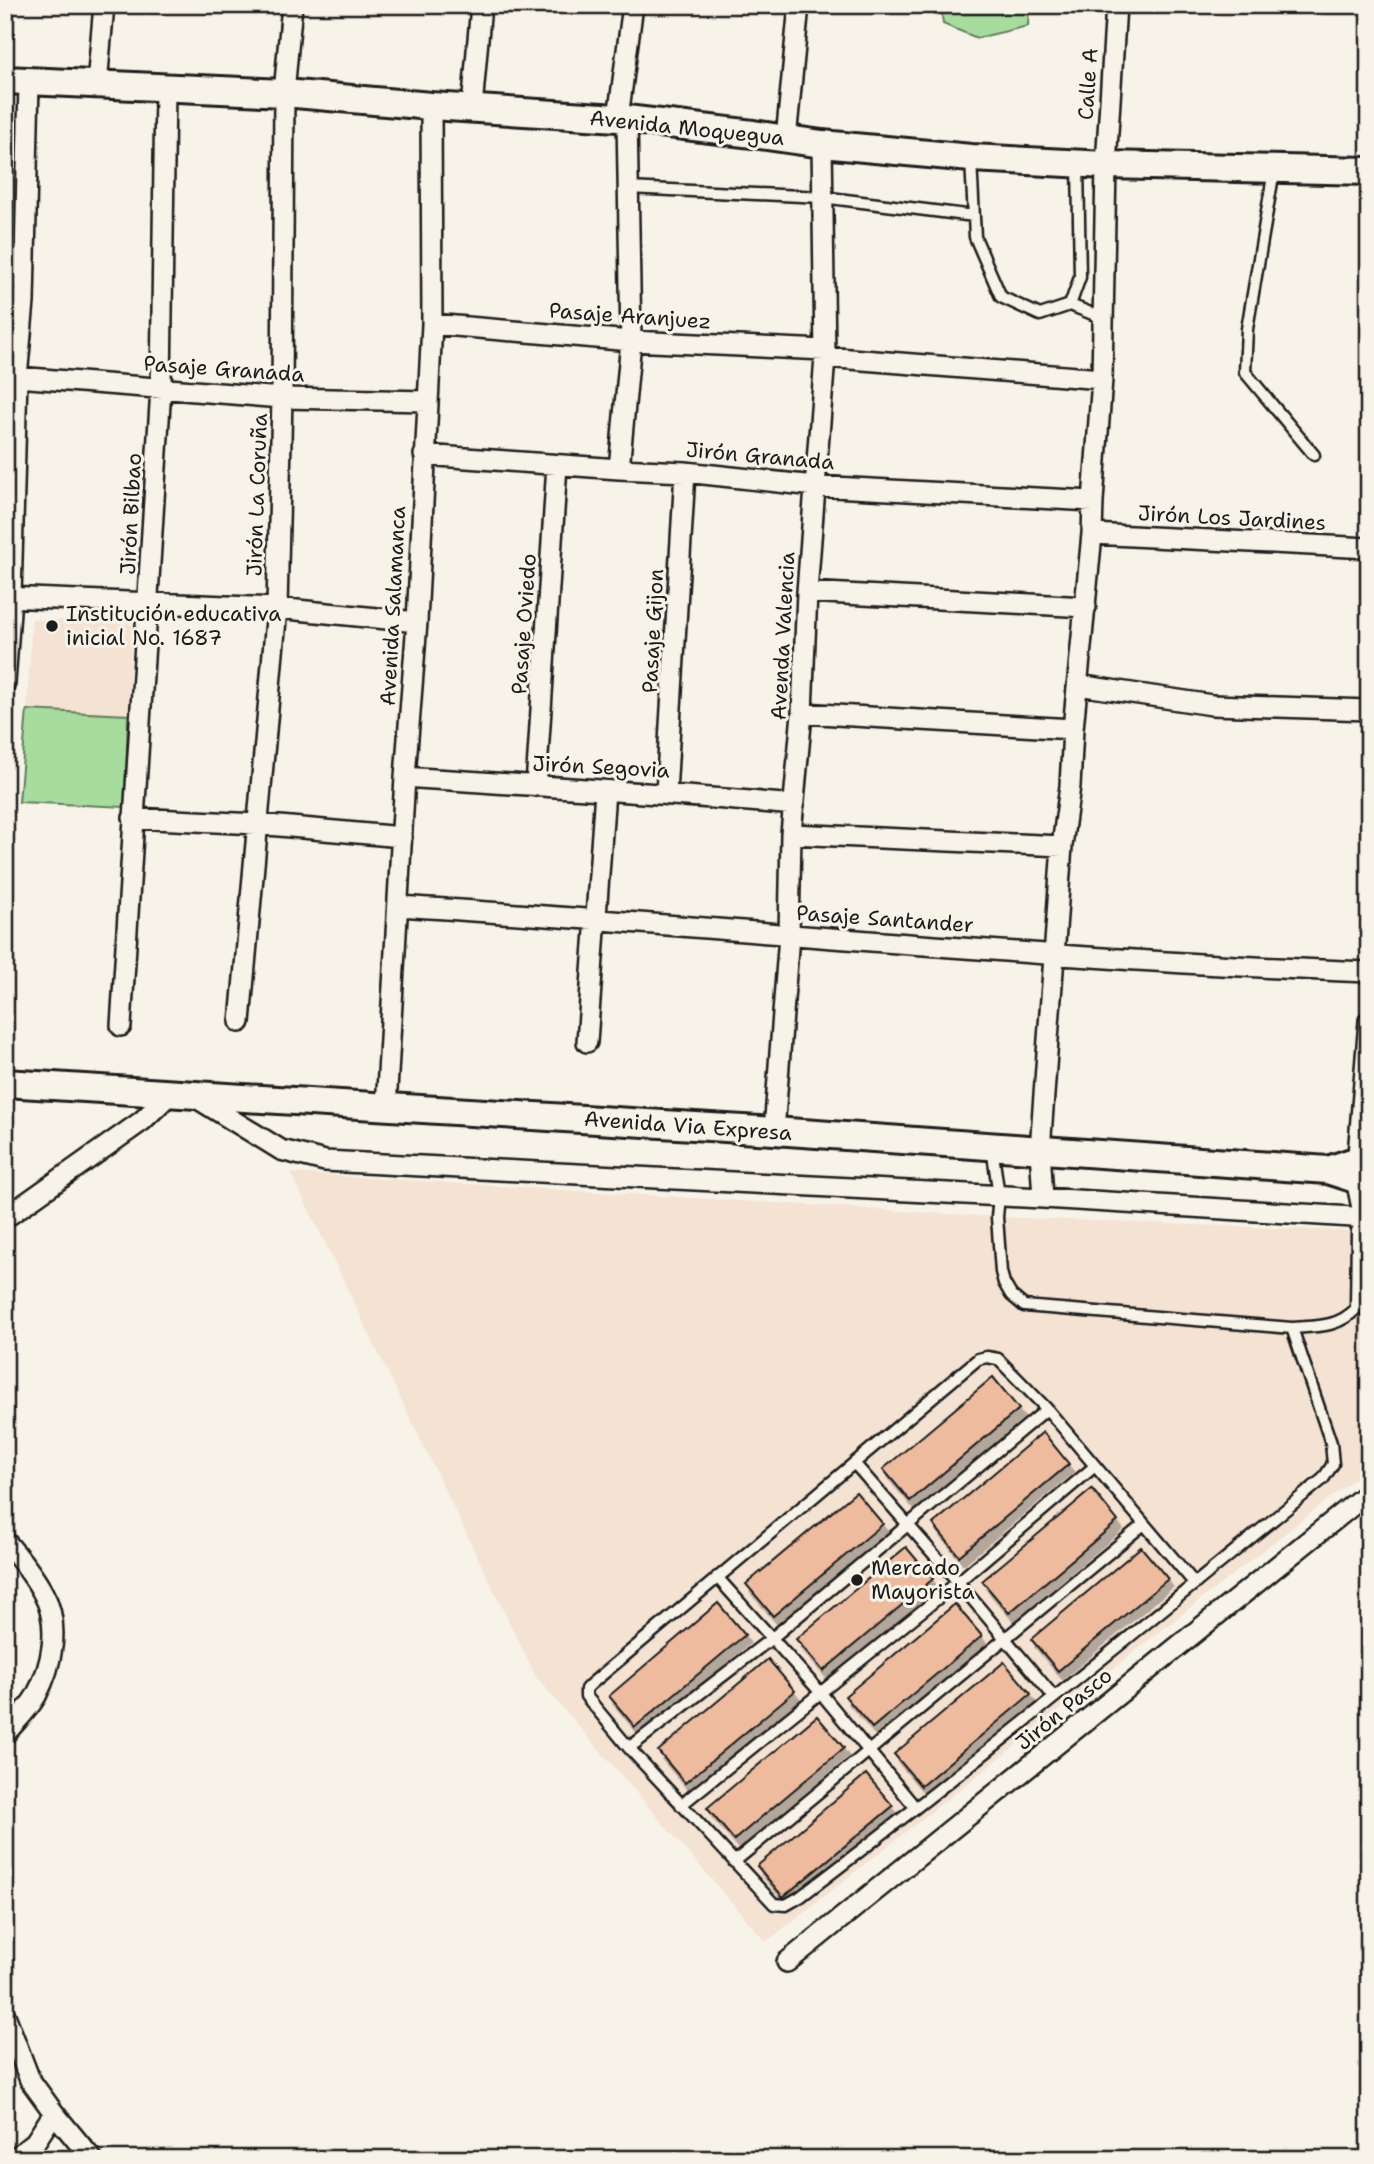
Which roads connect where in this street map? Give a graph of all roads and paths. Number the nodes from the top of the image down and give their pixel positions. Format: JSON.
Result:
{"nodes":[{"id":1,"x":104,"y":5,"type":"edge"},
{"id":2,"x":292,"y":5,"type":"edge"},
{"id":3,"x":481,"y":5,"type":"edge"},
{"id":4,"x":633,"y":5,"type":"edge"},
{"id":5,"x":799,"y":5,"type":"edge"},
{"id":6,"x":1116,"y":5,"type":"edge"},
{"id":7,"x":17,"y":81,"type":"edge"},
{"id":8,"x":97,"y":84,"type":"junction"},
{"id":9,"x":165,"y":88,"type":"junction"},
{"id":10,"x":284,"y":93,"type":"junction"},
{"id":11,"x":431,"y":106,"type":"junction"},
{"id":12,"x":472,"y":108,"type":"junction"},
{"id":13,"x":622,"y":119,"type":"junction"},
{"id":14,"x":786,"y":139,"type":"junction"},
{"id":15,"x":821,"y":144,"type":"junction"},
{"id":16,"x":971,"y":158,"type":"junction"},
{"id":17,"x":1078,"y":164,"type":"junction"},
{"id":18,"x":1106,"y":165,"type":"junction"},
{"id":19,"x":1274,"y":169,"type":"junction"},
{"id":20,"x":1369,"y":171,"type":"edge"},
{"id":21,"x":628,"y":188,"type":"junction"},
{"id":22,"x":822,"y":197,"type":"junction"},
{"id":23,"x":974,"y":216,"type":"junction"},
{"id":24,"x":15,"y":301,"type":"edge"},
{"id":25,"x":1070,"y":305,"type":"junction"},
{"id":26,"x":1103,"y":318,"type":"junction"},
{"id":27,"x":432,"y":324,"type":"junction"},
{"id":28,"x":631,"y":341,"type":"junction"},
{"id":29,"x":825,"y":353,"type":"junction"},
{"id":30,"x":18,"y":377,"type":"junction"},
{"id":31,"x":1102,"y":379,"type":"junction"},
{"id":32,"x":161,"y":388,"type":"junction"},
{"id":33,"x":282,"y":398,"type":"junction"},
{"id":34,"x":428,"y":401,"type":"junction"},
{"id":35,"x":11,"y":442,"type":"edge"},
{"id":36,"x":424,"y":455,"type":"junction"},
{"id":37,"x":1314,"y":455,"type":"dead end"},
{"id":38,"x":557,"y":465,"type":"junction"},
{"id":39,"x":618,"y":469,"type":"junction"},
{"id":40,"x":685,"y":472,"type":"junction"},
{"id":41,"x":815,"y":486,"type":"junction"},
{"id":42,"x":1093,"y":501,"type":"junction"},
{"id":43,"x":1092,"y":534,"type":"junction"},
{"id":44,"x":1369,"y":548,"type":"edge"},
{"id":45,"x":807,"y":592,"type":"junction"},
{"id":46,"x":8,"y":597,"type":"edge"},
{"id":47,"x":148,"y":602,"type":"junction"},
{"id":48,"x":1086,"y":607,"type":"junction"},
{"id":49,"x":276,"y":608,"type":"junction"},
{"id":50,"x":416,"y":622,"type":"junction"},
{"id":51,"x":5,"y":683,"type":"edge"},
{"id":52,"x":1078,"y":685,"type":"junction"},
{"id":53,"x":1369,"y":710,"type":"edge"},
{"id":54,"x":802,"y":713,"type":"junction"},
{"id":55,"x":1073,"y":729,"type":"junction"},
{"id":56,"x":405,"y":777,"type":"junction"},
{"id":57,"x":536,"y":786,"type":"junction"},
{"id":58,"x":605,"y":792,"type":"junction"},
{"id":59,"x":666,"y":793,"type":"junction"},
{"id":60,"x":794,"y":804,"type":"junction"},
{"id":61,"x":133,"y":818,"type":"junction"},
{"id":62,"x":257,"y":824,"type":"junction"},
{"id":63,"x":792,"y":834,"type":"junction"},
{"id":64,"x":402,"y":837,"type":"junction"},
{"id":65,"x":1062,"y":846,"type":"junction"},
{"id":66,"x":398,"y":906,"type":"junction"},
{"id":67,"x":596,"y":918,"type":"junction"},
{"id":68,"x":789,"y":936,"type":"junction"},
{"id":69,"x":1055,"y":953,"type":"junction"},
{"id":70,"x":1369,"y":972,"type":"edge"},
{"id":71,"x":1369,"y":1021,"type":"edge"},
{"id":72,"x":240,"y":1022,"type":"dead end"},
{"id":73,"x":121,"y":1026,"type":"dead end"},
{"id":74,"x":587,"y":1042,"type":"dead end"},
{"id":75,"x":5,"y":1083,"type":"edge"},
{"id":76,"x":180,"y":1093,"type":"junction"},
{"id":77,"x":386,"y":1108,"type":"junction"},
{"id":78,"x":774,"y":1131,"type":"junction"},
{"id":79,"x":992,"y":1146,"type":"junction"},
{"id":80,"x":1040,"y":1150,"type":"junction"},
{"id":81,"x":1363,"y":1170,"type":"edge"},
{"id":82,"x":999,"y":1196,"type":"junction"},
{"id":83,"x":1042,"y":1198,"type":"junction"},
{"id":84,"x":5,"y":1218,"type":"edge"},
{"id":85,"x":1366,"y":1218,"type":"edge"},
{"id":86,"x":1292,"y":1328,"type":"junction"},
{"id":87,"x":1047,"y":1409,"type":"junction"},
{"id":88,"x":854,"y":1463,"type":"junction"},
{"id":89,"x":1095,"y":1466,"type":"junction"},
{"id":90,"x":1369,"y":1492,"type":"edge"},
{"id":91,"x":1144,"y":1524,"type":"junction"},
{"id":92,"x":908,"y":1526,"type":"junction"},
{"id":93,"x":5,"y":1541,"type":"edge"},
{"id":94,"x":717,"y":1577,"type":"junction"},
{"id":95,"x":958,"y":1583,"type":"junction"},
{"id":96,"x":1195,"y":1584,"type":"junction"},
{"id":97,"x":772,"y":1638,"type":"junction"},
{"id":98,"x":1006,"y":1639,"type":"junction"},
{"id":99,"x":820,"y":1692,"type":"junction"},
{"id":100,"x":1054,"y":1697,"type":"junction"},
{"id":101,"x":5,"y":1734,"type":"edge"},
{"id":102,"x":629,"y":1748,"type":"junction"},
{"id":103,"x":869,"y":1751,"type":"junction"},
{"id":104,"x":681,"y":1805,"type":"junction"},
{"id":105,"x":915,"y":1807,"type":"junction"},
{"id":106,"x":734,"y":1862,"type":"junction"},
{"id":107,"x":787,"y":1962,"type":"dead end"},
{"id":108,"x":5,"y":2015,"type":"edge"},
{"id":109,"x":54,"y":2113,"type":"junction"},
{"id":110,"x":14,"y":2159,"type":"edge"},
{"id":111,"x":92,"y":2159,"type":"edge"}],
"edges":[{"from":1,"to":8,"type":"street"},
{"from":2,"to":10,"type":"street","name":"Jirón La Coruña"},
{"from":3,"to":12,"type":"street"},
{"from":4,"to":13,"type":"street"},
{"from":5,"to":14,"type":"street"},
{"from":6,"to":18,"type":"street","name":"Calle A"},
{"from":7,"to":8,"type":"main road","name":"Avenida Moquegua"},
{"from":7,"to":24,"type":"street"},
{"from":8,"to":9,"type":"main road","name":"Avenida Moquegua"},
{"from":9,"to":10,"type":"main road","name":"Avenida Moquegua"},
{"from":9,"to":32,"type":"street","name":"Jirón Bilbao"},
{"from":10,"to":11,"type":"main road","name":"Avenida Moquegua"},
{"from":10,"to":33,"type":"street","name":"Jirón La Coruña"},
{"from":11,"to":12,"type":"main road","name":"Avenida Moquegua"},
{"from":11,"to":27,"type":"street","name":"Avenida Salamanca"},
{"from":12,"to":13,"type":"main road","name":"Avenida Moquegua"},
{"from":13,"to":14,"type":"main road","name":"Avenida Moquegua"},
{"from":13,"to":21,"type":"street"},
{"from":14,"to":15,"type":"main road","name":"Avenida Moquegua"},
{"from":15,"to":16,"type":"main road","name":"Avenida Moquegua"},
{"from":15,"to":22,"type":"street","name":"Avenda Valencia"},
{"from":16,"to":17,"type":"main road","name":"Avenida Moquegua"},
{"from":16,"to":23,"type":"lane"},
{"from":17,"to":18,"type":"main road","name":"Avenida Moquegua"},
{"from":17,"to":25,"type":"lane"},
{"from":18,"to":19,"type":"main road","name":"Avenida Moquegua"},
{"from":18,"to":26,"type":"street","name":"Calle A"},
{"from":19,"to":20,"type":"main road","name":"Avenida Moquegua"},
{"from":19,"to":37,"type":"lane"},
{"from":21,"to":22,"type":"lane"},
{"from":21,"to":28,"type":"street"},
{"from":22,"to":23,"type":"lane"},
{"from":22,"to":29,"type":"street","name":"Avenda Valencia"},
{"from":23,"to":25,"type":"lane"},
{"from":24,"to":30,"type":"street"},
{"from":25,"to":26,"type":"lane"},
{"from":26,"to":31,"type":"street","name":"Calle A"},
{"from":27,"to":28,"type":"street","name":"Pasaje Aranjuez"},
{"from":27,"to":34,"type":"street","name":"Avenida Salamanca"},
{"from":28,"to":29,"type":"street","name":"Pasaje Aranjuez"},
{"from":28,"to":39,"type":"street"},
{"from":29,"to":31,"type":"street","name":"Pasaje Aranjuez"},
{"from":29,"to":41,"type":"street","name":"Avenda Valencia"},
{"from":30,"to":32,"type":"street","name":"Pasaje Granada"},
{"from":30,"to":35,"type":"street"},
{"from":31,"to":42,"type":"street","name":"Calle A"},
{"from":32,"to":33,"type":"street","name":"Pasaje Granada"},
{"from":32,"to":47,"type":"street","name":"Jirón Bilbao"},
{"from":33,"to":34,"type":"street","name":"Pasaje Granada"},
{"from":33,"to":49,"type":"street","name":"Jirón La Coruña"},
{"from":34,"to":36,"type":"street","name":"Avenida Salamanca"},
{"from":35,"to":46,"type":"street"},
{"from":36,"to":38,"type":"street","name":"Jirón Granada"},
{"from":36,"to":50,"type":"street","name":"Avenida Salamanca"},
{"from":38,"to":39,"type":"street","name":"Jirón Granada"},
{"from":38,"to":57,"type":"street","name":"Pasaje Oviedo"},
{"from":39,"to":40,"type":"street","name":"Jirón Granada"},
{"from":40,"to":41,"type":"street","name":"Jirón Granada"},
{"from":40,"to":59,"type":"street","name":"Pasaje Gijon"},
{"from":41,"to":42,"type":"street","name":"Jirón Granada"},
{"from":41,"to":45,"type":"street","name":"Avenda Valencia"},
{"from":42,"to":43,"type":"street","name":"Calle A"},
{"from":43,"to":44,"type":"street","name":"Jirón Los Jardines"},
{"from":43,"to":48,"type":"street","name":"Calle A"},
{"from":45,"to":48,"type":"street"},
{"from":45,"to":54,"type":"street","name":"Avenda Valencia"},
{"from":46,"to":47,"type":"street"},
{"from":46,"to":51,"type":"street"},
{"from":47,"to":49,"type":"street"},
{"from":47,"to":61,"type":"street","name":"Jirón Bilbao"},
{"from":48,"to":52,"type":"street","name":"Calle A"},
{"from":49,"to":50,"type":"street"},
{"from":49,"to":62,"type":"street","name":"Jirón La Coruña"},
{"from":50,"to":56,"type":"street","name":"Avenida Salamanca"},
{"from":52,"to":53,"type":"street"},
{"from":52,"to":55,"type":"street","name":"Calle A"},
{"from":54,"to":55,"type":"street"},
{"from":54,"to":60,"type":"street","name":"Avenda Valencia"},
{"from":55,"to":65,"type":"street","name":"Calle A"},
{"from":56,"to":57,"type":"street","name":"Jirón Segovia"},
{"from":56,"to":64,"type":"street","name":"Avenida Salamanca"},
{"from":57,"to":58,"type":"street","name":"Jirón Segovia"},
{"from":58,"to":59,"type":"street","name":"Jirón Segovia"},
{"from":58,"to":67,"type":"street"},
{"from":59,"to":60,"type":"street","name":"Jirón Segovia"},
{"from":60,"to":63,"type":"street","name":"Avenda Valencia"},
{"from":61,"to":62,"type":"street"},
{"from":61,"to":73,"type":"street","name":"Jirón Bilbao"},
{"from":62,"to":64,"type":"street"},
{"from":62,"to":72,"type":"street","name":"Jirón La Coruña"},
{"from":63,"to":65,"type":"street"},
{"from":63,"to":68,"type":"street","name":"Avenda Valencia"},
{"from":64,"to":66,"type":"street","name":"Avenida Salamanca"},
{"from":65,"to":69,"type":"street","name":"Calle A"},
{"from":66,"to":67,"type":"street","name":"Pasaje Santander"},
{"from":66,"to":77,"type":"street","name":"Avenida Salamanca"},
{"from":67,"to":68,"type":"street","name":"Pasaje Santander"},
{"from":67,"to":74,"type":"street"},
{"from":68,"to":69,"type":"street","name":"Pasaje Santander"},
{"from":68,"to":78,"type":"street","name":"Avenda Valencia"},
{"from":69,"to":70,"type":"street","name":"Pasaje Santander"},
{"from":69,"to":80,"type":"street","name":"Calle A"},
{"from":71,"to":81,"type":"street"},
{"from":75,"to":76,"type":"main road","name":"Avenida Via Expresa"},
{"from":76,"to":77,"type":"main road","name":"Avenida Via Expresa"},
{"from":76,"to":82,"type":"street"},
{"from":76,"to":84,"type":"street"},
{"from":77,"to":78,"type":"main road","name":"Avenida Via Expresa"},
{"from":78,"to":79,"type":"main road","name":"Avenida Via Expresa"},
{"from":79,"to":80,"type":"main road","name":"Avenida Via Expresa"},
{"from":79,"to":82,"type":"lane"},
{"from":80,"to":81,"type":"main road","name":"Avenida Via Expresa"},
{"from":80,"to":83,"type":"street","name":"Calle A"},
{"from":81,"to":85,"type":"street"},
{"from":82,"to":83,"type":"street"},
{"from":82,"to":86,"type":"lane"},
{"from":83,"to":85,"type":"street"},
{"from":85,"to":86,"type":"lane"},
{"from":86,"to":96,"type":"lane"},
{"from":87,"to":88,"type":"lane"},
{"from":87,"to":89,"type":"lane"},
{"from":87,"to":92,"type":"lane"},
{"from":88,"to":92,"type":"lane"},
{"from":88,"to":94,"type":"lane"},
{"from":89,"to":91,"type":"lane"},
{"from":89,"to":95,"type":"lane"},
{"from":90,"to":107,"type":"street","name":"Jirón Pasco"},
{"from":91,"to":96,"type":"lane"},
{"from":91,"to":98,"type":"lane"},
{"from":92,"to":95,"type":"lane"},
{"from":92,"to":97,"type":"lane"},
{"from":93,"to":101,"type":"street"},
{"from":94,"to":97,"type":"lane"},
{"from":94,"to":102,"type":"lane"},
{"from":95,"to":98,"type":"lane"},
{"from":95,"to":99,"type":"lane"},
{"from":96,"to":100,"type":"lane"},
{"from":97,"to":99,"type":"lane"},
{"from":97,"to":102,"type":"lane"},
{"from":98,"to":100,"type":"lane"},
{"from":98,"to":103,"type":"lane"},
{"from":99,"to":103,"type":"lane"},
{"from":99,"to":104,"type":"lane"},
{"from":100,"to":105,"type":"lane"},
{"from":102,"to":104,"type":"lane"},
{"from":103,"to":105,"type":"lane"},
{"from":103,"to":106,"type":"lane"},
{"from":104,"to":106,"type":"lane"},
{"from":105,"to":106,"type":"lane"},
{"from":108,"to":109,"type":"street"},
{"from":109,"to":110,"type":"street"},
{"from":109,"to":111,"type":"street"}]}
